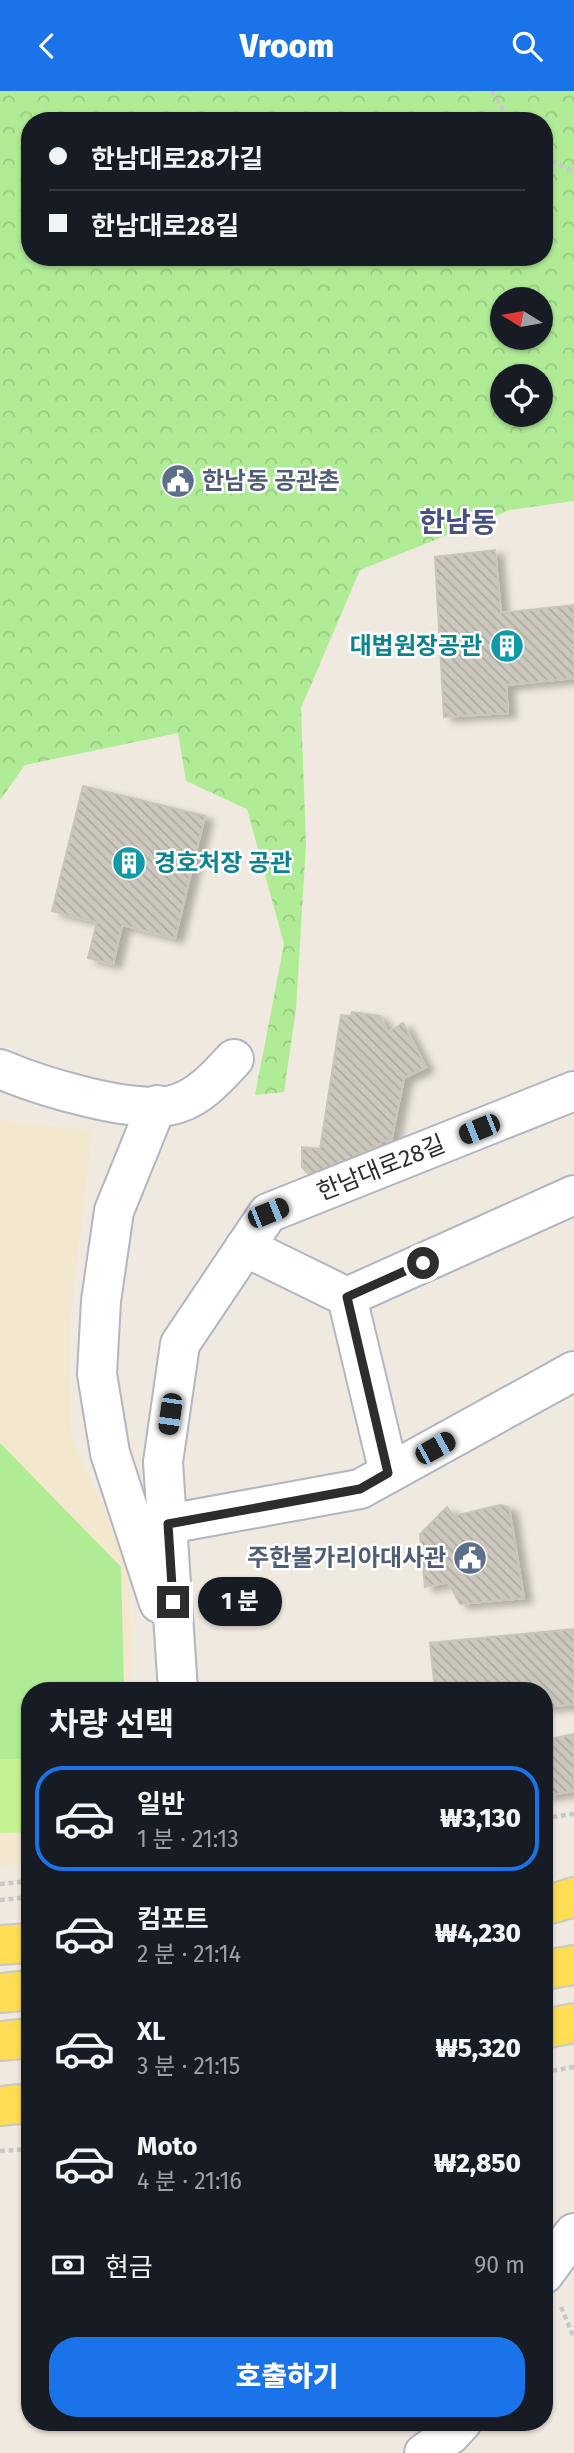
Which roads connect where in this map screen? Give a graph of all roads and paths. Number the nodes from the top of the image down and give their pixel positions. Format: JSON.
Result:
{"nodes":[{"id":1,"x":492,"y":91,"type":"edge"},
{"id":2,"x":505,"y":112,"type":"edge"},
{"id":3,"x":553,"y":161,"type":"edge"},
{"id":4,"x":574,"y":171,"type":"edge"},
{"id":5,"x":234,"y":1059,"type":"dead end"},
{"id":6,"x":0,"y":1069,"type":"edge"},
{"id":7,"x":574,"y":1091,"type":"edge"},
{"id":8,"x":157,"y":1105,"type":"junction"},
{"id":9,"x":574,"y":1195,"type":"edge"},
{"id":10,"x":245,"y":1247,"type":"junction"},
{"id":11,"x":347,"y":1297,"type":"junction"},
{"id":12,"x":574,"y":1371,"type":"edge"},
{"id":13,"x":388,"y":1473,"type":"junction"},
{"id":14,"x":168,"y":1524,"type":"junction"},
{"id":15,"x":177,"y":1672,"type":"edge"},
{"id":16,"x":574,"y":1814,"type":"edge"},
{"id":17,"x":553,"y":1817,"type":"edge"},
{"id":18,"x":21,"y":1882,"type":"edge"},
{"id":19,"x":0,"y":1884,"type":"edge"},
{"id":20,"x":574,"y":1887,"type":"edge"},
{"id":21,"x":553,"y":1889,"type":"edge"},
{"id":22,"x":574,"y":1897,"type":"edge"},
{"id":23,"x":21,"y":1898,"type":"edge"},
{"id":24,"x":0,"y":1900,"type":"edge"},
{"id":25,"x":553,"y":1903,"type":"edge"},
{"id":26,"x":21,"y":1944,"type":"edge"},
{"id":27,"x":0,"y":1945,"type":"edge"},
{"id":28,"x":574,"y":1965,"type":"edge"},
{"id":29,"x":553,"y":1968,"type":"edge"},
{"id":30,"x":21,"y":1991,"type":"edge"},
{"id":31,"x":0,"y":1993,"type":"edge"},
{"id":32,"x":574,"y":2023,"type":"edge"},
{"id":33,"x":553,"y":2027,"type":"edge"},
{"id":34,"x":21,"y":2039,"type":"edge"},
{"id":35,"x":0,"y":2041,"type":"edge"},
{"id":36,"x":574,"y":2067,"type":"edge"},
{"id":37,"x":553,"y":2070,"type":"edge"},
{"id":38,"x":21,"y":2104,"type":"edge"},
{"id":39,"x":0,"y":2106,"type":"edge"},
{"id":40,"x":21,"y":2150,"type":"edge"},
{"id":41,"x":0,"y":2151,"type":"edge"},
{"id":42,"x":574,"y":2233,"type":"edge"},
{"id":43,"x":553,"y":2262,"type":"edge"}],
"edges":[{"from":1,"to":2,"type":"path"},
{"from":3,"to":4,"type":"path"},
{"from":5,"to":8,"type":"street"},
{"from":6,"to":8,"type":"street"},
{"from":7,"to":10,"type":"street","name":"한남대로28길"},
{"from":8,"to":15,"type":"street"},
{"from":9,"to":11,"type":"street"},
{"from":10,"to":11,"type":"street"},
{"from":10,"to":14,"type":"street","name":"한남대로28길"},
{"from":11,"to":13,"type":"street"},
{"from":12,"to":13,"type":"street"},
{"from":13,"to":14,"type":"street"},
{"from":14,"to":15,"type":"street","name":"한남대로28길"},
{"from":16,"to":17,"type":"path"},
{"from":18,"to":19,"type":"path"},
{"from":20,"to":21,"type":"main road"},
{"from":22,"to":25,"type":"main road"},
{"from":23,"to":24,"type":"path"},
{"from":26,"to":27,"type":"main road"},
{"from":28,"to":29,"type":"main road"},
{"from":30,"to":31,"type":"main road"},
{"from":32,"to":33,"type":"main road"},
{"from":34,"to":35,"type":"main road"},
{"from":36,"to":37,"type":"path"},
{"from":38,"to":39,"type":"main road"},
{"from":40,"to":41,"type":"path"},
{"from":42,"to":43,"type":"street"}]}
